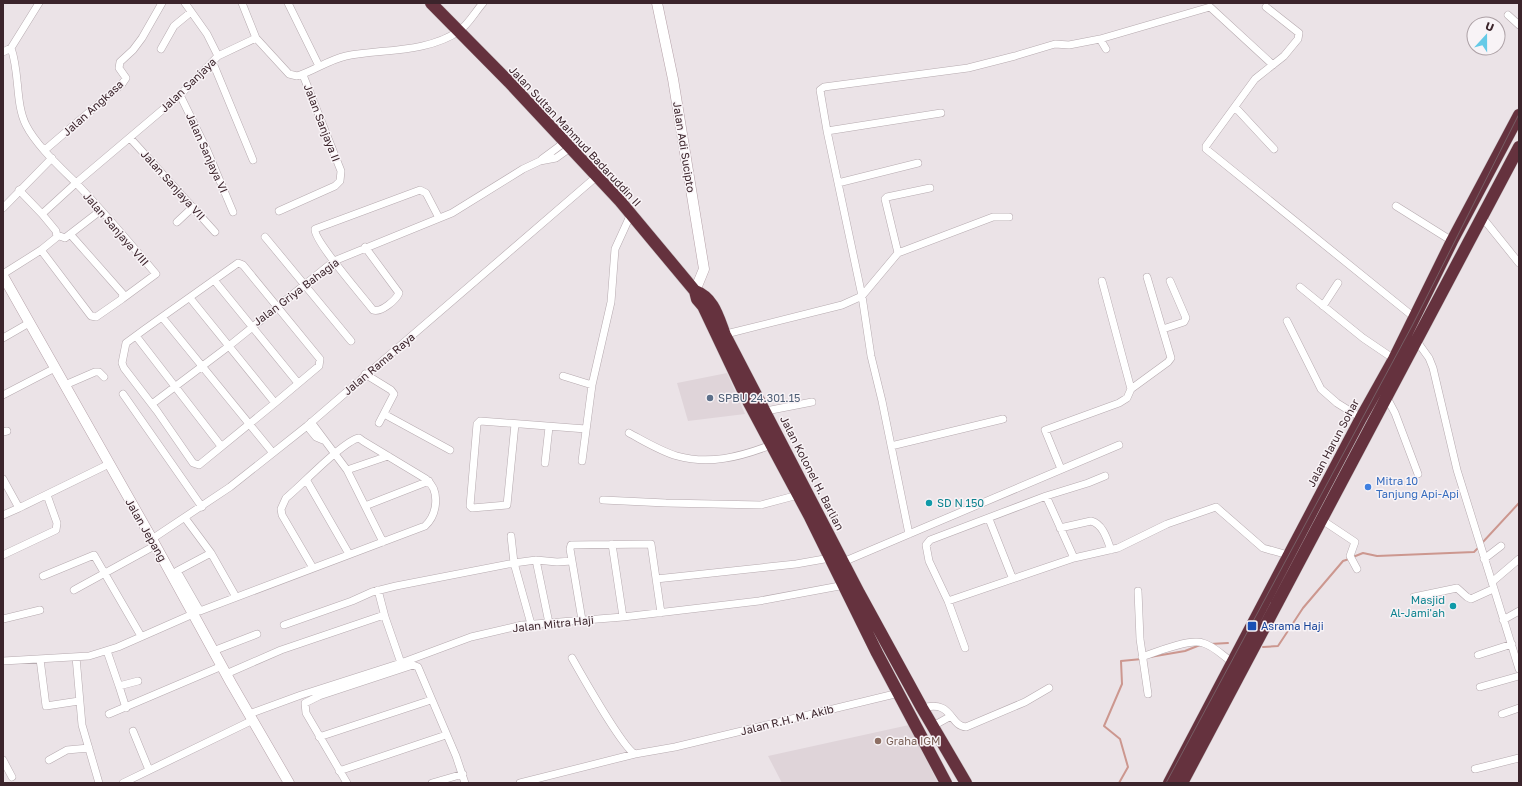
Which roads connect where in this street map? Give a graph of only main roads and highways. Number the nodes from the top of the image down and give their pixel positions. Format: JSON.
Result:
{"nodes":[{"id":1,"x":431,"y":3,"type":"edge"},
{"id":2,"x":1519,"y":115,"type":"edge"},
{"id":3,"x":1519,"y":147,"type":"edge"},
{"id":4,"x":1514,"y":166,"type":"edge"},
{"id":5,"x":695,"y":291,"type":"joint"},
{"id":6,"x":734,"y":363,"type":"junction"},
{"id":7,"x":1217,"y":704,"type":"junction"},
{"id":8,"x":945,"y":745,"type":"junction"},
{"id":9,"x":930,"y":750,"type":"junction"},
{"id":10,"x":946,"y":783,"type":"edge"},
{"id":11,"x":953,"y":783,"type":"edge"},
{"id":12,"x":966,"y":783,"type":"edge"},
{"id":13,"x":975,"y":783,"type":"edge"},
{"id":14,"x":1169,"y":783,"type":"edge"},
{"id":15,"x":1182,"y":783,"type":"edge"}],
"edges":[{"from":1,"to":5,"type":"highway","name":"Jalan Sultan Mahmud Badaruddin II"},
{"from":2,"to":7,"type":"highway","name":"Jalan Harun Sohar"},
{"from":3,"to":4,"type":"highway","name":"Jalan Harun Sohar"},
{"from":4,"to":7,"type":"highway","name":"Jalan Harun Sohar"},
{"from":5,"to":6,"type":"highway","name":"Jalan Kolonel H. Barlian"},
{"from":6,"to":8,"type":"highway","name":"Jalan Kolonel H. Barlian"},
{"from":6,"to":9,"type":"highway","name":"Jalan Kolonel H. Barlian"},
{"from":7,"to":14,"type":"highway","name":"Jalan Harun Sohar"},
{"from":7,"to":15,"type":"highway","name":"Jalan Harun Sohar"},
{"from":8,"to":12,"type":"highway"},
{"from":8,"to":13,"type":"highway"},
{"from":9,"to":10,"type":"highway"},
{"from":9,"to":11,"type":"highway"}]}
